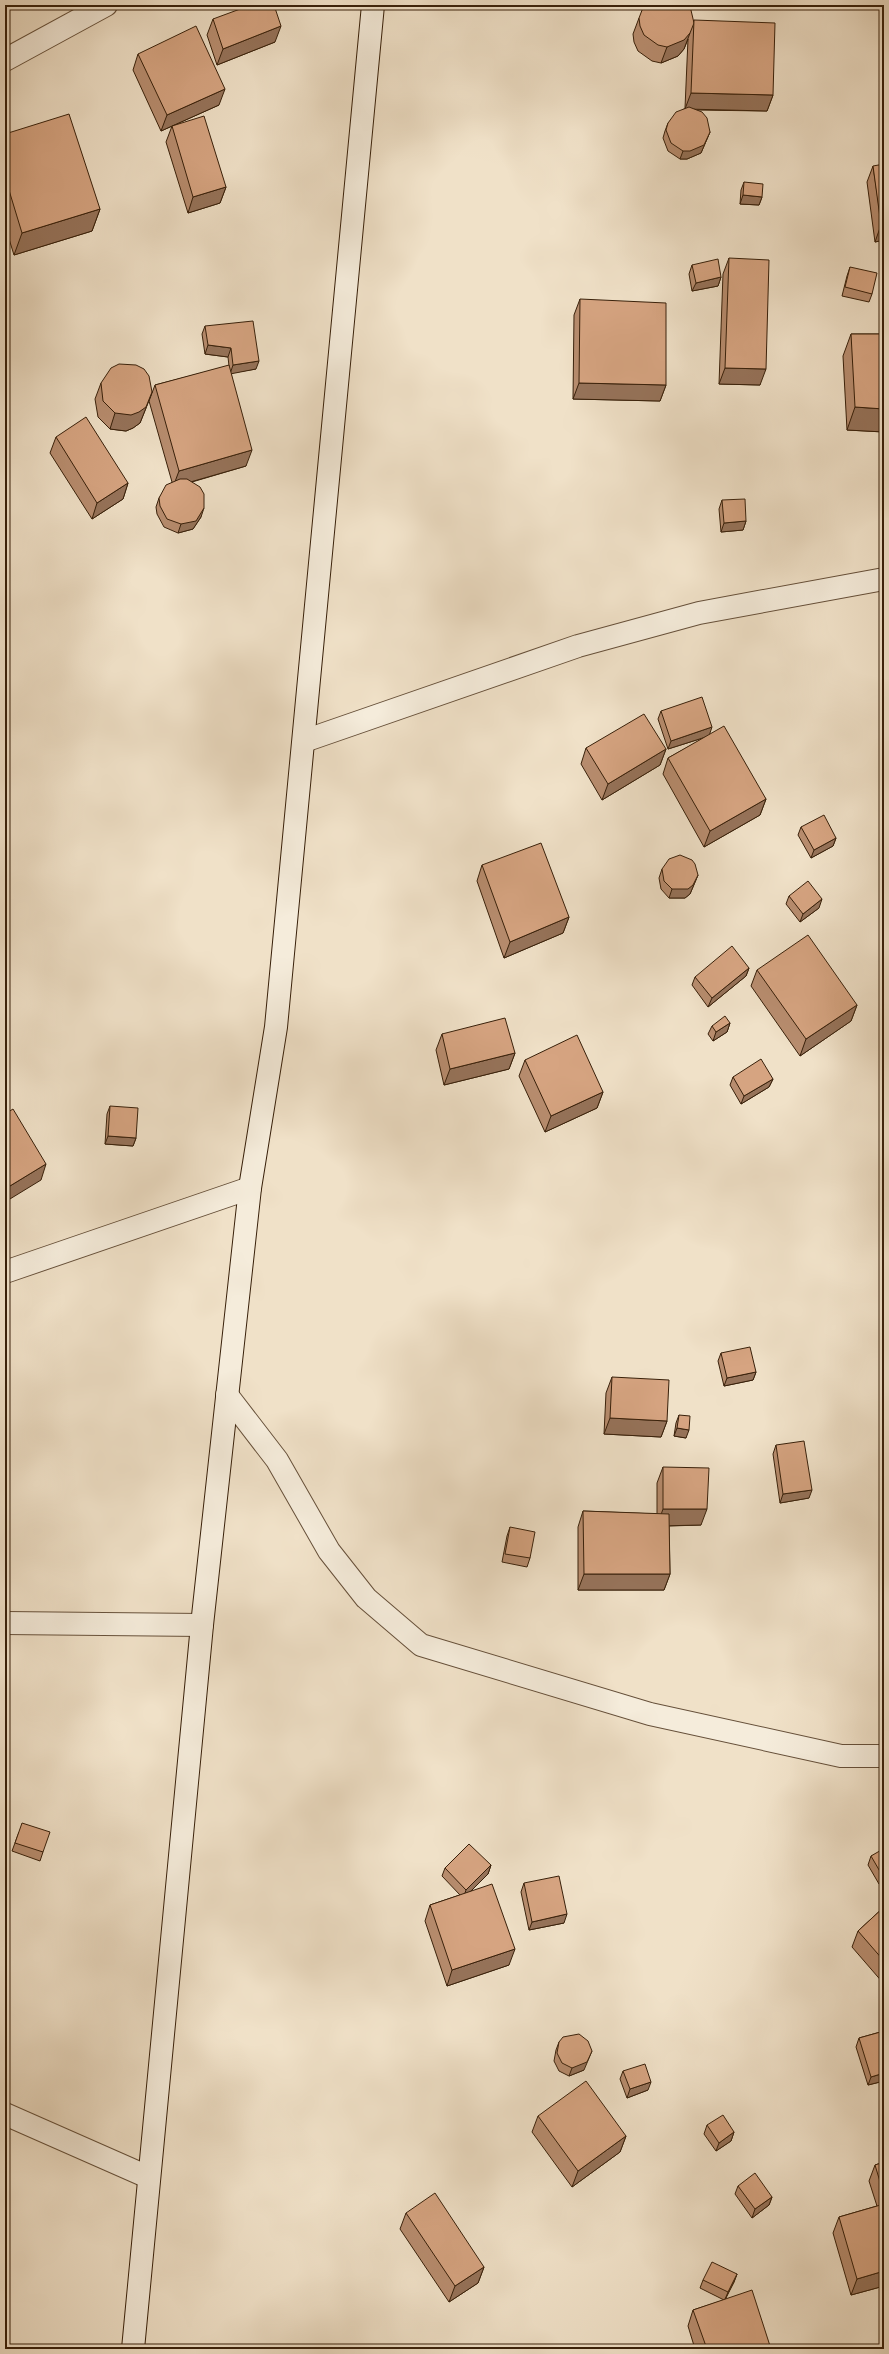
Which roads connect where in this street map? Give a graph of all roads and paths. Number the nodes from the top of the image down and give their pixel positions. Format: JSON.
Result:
{"nodes":[{"id":1,"x":106,"y":5,"type":"edge"},
{"id":2,"x":373,"y":5,"type":"edge"},
{"id":3,"x":5,"y":60,"type":"edge"},
{"id":4,"x":884,"y":579,"type":"edge"},
{"id":5,"x":304,"y":741,"type":"junction"},
{"id":6,"x":250,"y":1188,"type":"junction"},
{"id":7,"x":5,"y":1272,"type":"edge"},
{"id":8,"x":227,"y":1395,"type":"junction"},
{"id":9,"x":5,"y":1623,"type":"edge"},
{"id":10,"x":202,"y":1625,"type":"junction"},
{"id":11,"x":884,"y":1756,"type":"edge"},
{"id":12,"x":5,"y":2114,"type":"edge"},
{"id":13,"x":148,"y":2177,"type":"junction"},
{"id":14,"x":133,"y":2349,"type":"edge"}],
"edges":[{"from":1,"to":3,"type":"street"},
{"from":2,"to":5,"type":"street"},
{"from":4,"to":5,"type":"street"},
{"from":5,"to":6,"type":"street"},
{"from":6,"to":7,"type":"street"},
{"from":6,"to":8,"type":"street"},
{"from":8,"to":10,"type":"street"},
{"from":8,"to":11,"type":"street"},
{"from":9,"to":10,"type":"street"},
{"from":10,"to":13,"type":"street"},
{"from":12,"to":13,"type":"street"},
{"from":13,"to":14,"type":"street"}]}
